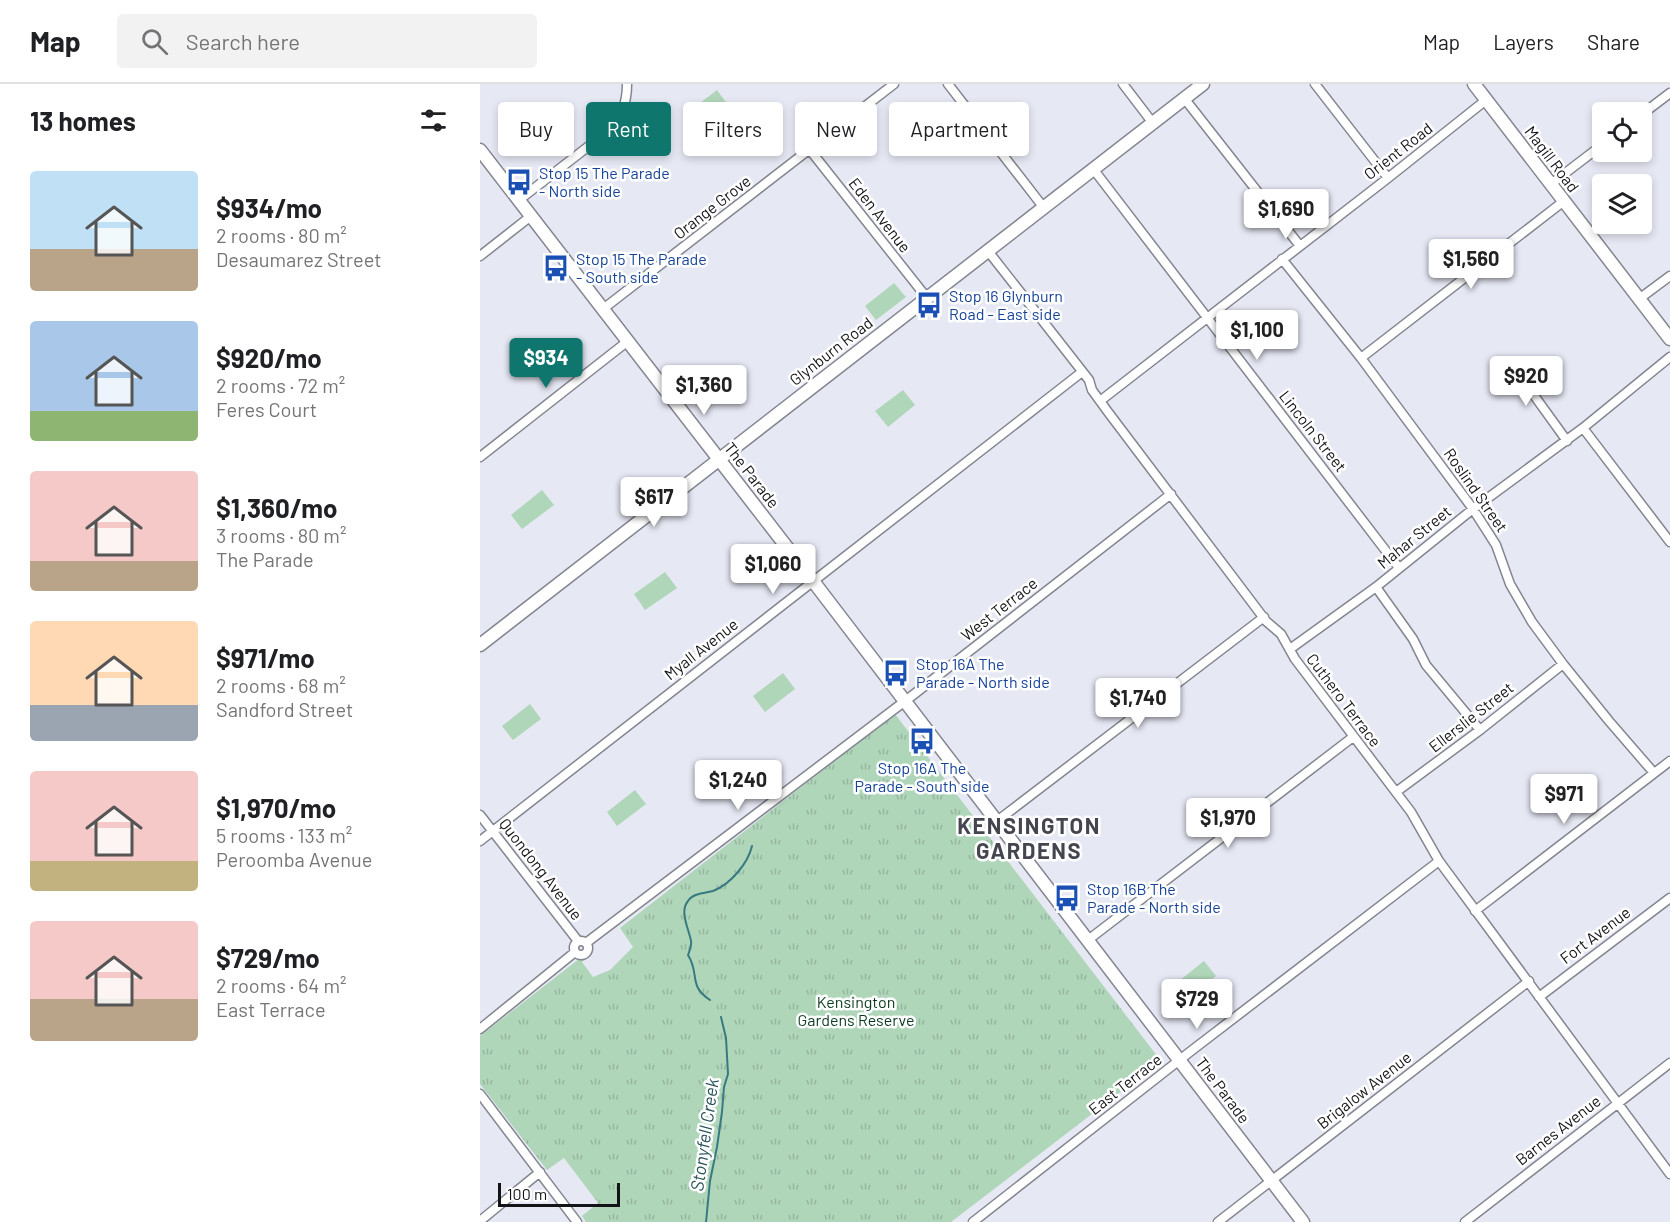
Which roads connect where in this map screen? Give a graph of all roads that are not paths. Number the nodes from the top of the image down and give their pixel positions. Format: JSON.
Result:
{"nodes":[{"id":1,"x":627,"y":84,"type":"edge"},
{"id":2,"x":894,"y":84,"type":"edge"},
{"id":3,"x":948,"y":84,"type":"edge"},
{"id":4,"x":1123,"y":84,"type":"edge"},
{"id":5,"x":1203,"y":84,"type":"edge"},
{"id":6,"x":1316,"y":84,"type":"edge"},
{"id":7,"x":1474,"y":84,"type":"edge"},
{"id":8,"x":1670,"y":93,"type":"edge"},
{"id":9,"x":1184,"y":98,"type":"junction"},
{"id":10,"x":1486,"y":100,"type":"junction"},
{"id":11,"x":871,"y":102,"type":"edge"},
{"id":12,"x":1652,"y":107,"type":"edge"},
{"id":13,"x":1152,"y":122,"type":"junction"},
{"id":14,"x":480,"y":150,"type":"edge"},
{"id":15,"x":1592,"y":153,"type":"edge"},
{"id":16,"x":802,"y":156,"type":"edge"},
{"id":17,"x":815,"y":156,"type":"edge"},
{"id":18,"x":1094,"y":170,"type":"junction"},
{"id":19,"x":1388,"y":178,"type":"junction"},
{"id":20,"x":1551,"y":184,"type":"junction"},
{"id":21,"x":519,"y":200,"type":"junction"},
{"id":22,"x":1564,"y":201,"type":"junction"},
{"id":23,"x":1044,"y":208,"type":"junction"},
{"id":24,"x":531,"y":216,"type":"junction"},
{"id":25,"x":1300,"y":246,"type":"junction"},
{"id":26,"x":988,"y":251,"type":"junction"},
{"id":27,"x":480,"y":256,"type":"edge"},
{"id":28,"x":1282,"y":259,"type":"junction"},
{"id":29,"x":1670,"y":276,"type":"edge"},
{"id":30,"x":927,"y":298,"type":"junction"},
{"id":31,"x":1639,"y":299,"type":"junction"},
{"id":32,"x":603,"y":309,"type":"junction"},
{"id":33,"x":1208,"y":319,"type":"junction"},
{"id":34,"x":1670,"y":339,"type":"edge"},
{"id":35,"x":628,"y":341,"type":"junction"},
{"id":36,"x":1670,"y":357,"type":"edge"},
{"id":37,"x":1362,"y":358,"type":"junction"},
{"id":38,"x":1525,"y":365,"type":"dead end"},
{"id":39,"x":1082,"y":372,"type":"junction"},
{"id":40,"x":1100,"y":401,"type":"junction"},
{"id":41,"x":1583,"y":428,"type":"junction"},
{"id":42,"x":1567,"y":441,"type":"junction"},
{"id":43,"x":480,"y":457,"type":"edge"},
{"id":44,"x":719,"y":459,"type":"junction"},
{"id":45,"x":1172,"y":494,"type":"junction"},
{"id":46,"x":1473,"y":509,"type":"junction"},
{"id":47,"x":1670,"y":542,"type":"edge"},
{"id":48,"x":1400,"y":568,"type":"junction"},
{"id":49,"x":813,"y":581,"type":"junction"},
{"id":50,"x":1376,"y":587,"type":"junction"},
{"id":51,"x":1264,"y":617,"type":"junction"},
{"id":52,"x":480,"y":645,"type":"edge"},
{"id":53,"x":1290,"y":649,"type":"junction"},
{"id":54,"x":1563,"y":664,"type":"junction"},
{"id":55,"x":904,"y":700,"type":"junction"},
{"id":56,"x":1480,"y":730,"type":"junction"},
{"id":57,"x":1353,"y":737,"type":"junction"},
{"id":58,"x":1670,"y":761,"type":"edge"},
{"id":59,"x":1654,"y":773,"type":"junction"},
{"id":60,"x":1395,"y":792,"type":"junction"},
{"id":61,"x":480,"y":815,"type":"edge"},
{"id":62,"x":997,"y":821,"type":"junction"},
{"id":63,"x":492,"y":831,"type":"junction"},
{"id":64,"x":480,"y":841,"type":"edge"},
{"id":65,"x":1438,"y":861,"type":"junction"},
{"id":66,"x":1670,"y":898,"type":"edge"},
{"id":67,"x":1475,"y":910,"type":"junction"},
{"id":68,"x":1088,"y":940,"type":"junction"},
{"id":69,"x":582,"y":942,"type":"junction"},
{"id":70,"x":1529,"y":981,"type":"junction"},
{"id":71,"x":1539,"y":997,"type":"junction"},
{"id":72,"x":480,"y":1029,"type":"edge"},
{"id":73,"x":1179,"y":1060,"type":"junction"},
{"id":74,"x":1670,"y":1063,"type":"edge"},
{"id":75,"x":480,"y":1094,"type":"edge"},
{"id":76,"x":1618,"y":1103,"type":"junction"},
{"id":77,"x":540,"y":1172,"type":"junction"},
{"id":78,"x":1670,"y":1174,"type":"edge"},
{"id":79,"x":1271,"y":1181,"type":"junction"},
{"id":80,"x":480,"y":1221,"type":"edge"},
{"id":81,"x":577,"y":1222,"type":"edge"},
{"id":82,"x":973,"y":1222,"type":"edge"},
{"id":83,"x":1218,"y":1222,"type":"edge"},
{"id":84,"x":1303,"y":1222,"type":"edge"},
{"id":85,"x":1465,"y":1222,"type":"edge"}],
"edges":[{"from":1,"to":21,"type":"street"},
{"from":2,"to":11,"type":"street","name":"Orange Grove"},
{"from":3,"to":23,"type":"street"},
{"from":4,"to":13,"type":"street"},
{"from":5,"to":9,"type":"main road","name":"Glynburn Road"},
{"from":6,"to":19,"type":"street"},
{"from":7,"to":10,"type":"main road","name":"Magill Road"},
{"from":8,"to":12,"type":"street"},
{"from":9,"to":13,"type":"main road","name":"Glynburn Road"},
{"from":9,"to":25,"type":"street"},
{"from":10,"to":19,"type":"street","name":"Orient Road"},
{"from":10,"to":20,"type":"main road","name":"Magill Road"},
{"from":13,"to":18,"type":"main road","name":"Glynburn Road"},
{"from":14,"to":21,"type":"main road","name":"The Parade"},
{"from":15,"to":20,"type":"street"},
{"from":16,"to":32,"type":"street","name":"Orange Grove"},
{"from":17,"to":30,"type":"street","name":"Eden Avenue"},
{"from":18,"to":23,"type":"main road","name":"Glynburn Road"},
{"from":18,"to":33,"type":"street","name":"Lincoln Street"},
{"from":19,"to":25,"type":"street","name":"Orient Road"},
{"from":20,"to":22,"type":"main road","name":"Magill Road"},
{"from":21,"to":24,"type":"main road","name":"The Parade"},
{"from":22,"to":31,"type":"main road","name":"Magill Road"},
{"from":22,"to":37,"type":"street"},
{"from":23,"to":26,"type":"main road","name":"Glynburn Road"},
{"from":24,"to":27,"type":"street"},
{"from":24,"to":32,"type":"main road","name":"The Parade"},
{"from":25,"to":28,"type":"street","name":"Orient Road"},
{"from":26,"to":30,"type":"main road","name":"Glynburn Road"},
{"from":26,"to":39,"type":"street","name":"Cuthero Terrace"},
{"from":28,"to":33,"type":"street","name":"Orient Road"},
{"from":28,"to":37,"type":"street","name":"Roslind Street"},
{"from":29,"to":31,"type":"street"},
{"from":30,"to":44,"type":"main road","name":"Glynburn Road"},
{"from":31,"to":34,"type":"main road","name":"Magill Road"},
{"from":32,"to":35,"type":"main road","name":"The Parade"},
{"from":33,"to":40,"type":"street","name":"Orient Road"},
{"from":33,"to":48,"type":"street","name":"Lincoln Street"},
{"from":35,"to":43,"type":"street"},
{"from":35,"to":44,"type":"main road","name":"The Parade"},
{"from":36,"to":41,"type":"street","name":"Mahar Street"},
{"from":37,"to":46,"type":"street","name":"Roslind Street"},
{"from":38,"to":42,"type":"street"},
{"from":39,"to":40,"type":"street","name":"Cuthero Terrace"},
{"from":39,"to":49,"type":"street","name":"Myall Avenue"},
{"from":40,"to":45,"type":"street","name":"Cuthero Terrace"},
{"from":41,"to":42,"type":"street","name":"Mahar Street"},
{"from":41,"to":47,"type":"street"},
{"from":42,"to":46,"type":"street","name":"Mahar Street"},
{"from":44,"to":49,"type":"main road","name":"The Parade"},
{"from":44,"to":52,"type":"main road","name":"Glynburn Road"},
{"from":45,"to":51,"type":"street","name":"Cuthero Terrace"},
{"from":45,"to":55,"type":"street","name":"West Terrace"},
{"from":46,"to":48,"type":"street","name":"Mahar Street"},
{"from":46,"to":54,"type":"street","name":"Roslind Street"},
{"from":48,"to":50,"type":"street","name":"Mahar Street"},
{"from":49,"to":55,"type":"main road","name":"The Parade"},
{"from":49,"to":63,"type":"street","name":"Myall Avenue"},
{"from":50,"to":53,"type":"street","name":"Mahar Street"},
{"from":50,"to":56,"type":"street"},
{"from":51,"to":53,"type":"street","name":"Cuthero Terrace"},
{"from":51,"to":62,"type":"street"},
{"from":53,"to":57,"type":"street","name":"Cuthero Terrace"},
{"from":54,"to":56,"type":"street","name":"Ellerslie Street"},
{"from":54,"to":59,"type":"street","name":"Roslind Street"},
{"from":55,"to":62,"type":"main road","name":"The Parade"},
{"from":55,"to":69,"type":"street","name":"West Terrace"},
{"from":56,"to":60,"type":"street","name":"Ellerslie Street"},
{"from":57,"to":60,"type":"street","name":"Cuthero Terrace"},
{"from":57,"to":68,"type":"street"},
{"from":58,"to":59,"type":"street"},
{"from":59,"to":67,"type":"street"},
{"from":60,"to":65,"type":"street","name":"Cuthero Terrace"},
{"from":61,"to":63,"type":"street","name":"Quondong Avenue"},
{"from":62,"to":68,"type":"main road","name":"The Parade"},
{"from":63,"to":64,"type":"street","name":"Myall Avenue"},
{"from":63,"to":69,"type":"street","name":"Quondong Avenue"},
{"from":65,"to":67,"type":"street","name":"Cuthero Terrace"},
{"from":65,"to":73,"type":"street","name":"East Terrace"},
{"from":66,"to":71,"type":"street","name":"Fort Avenue"},
{"from":67,"to":70,"type":"street","name":"Cuthero Terrace"},
{"from":68,"to":73,"type":"main road","name":"The Parade"},
{"from":69,"to":72,"type":"street"},
{"from":70,"to":71,"type":"street","name":"Cuthero Terrace"},
{"from":70,"to":79,"type":"street","name":"Brigalow Avenue"},
{"from":71,"to":76,"type":"street","name":"Cuthero Terrace"},
{"from":73,"to":79,"type":"main road","name":"The Parade"},
{"from":73,"to":82,"type":"street","name":"East Terrace"},
{"from":74,"to":76,"type":"street","name":"Barnes Avenue"},
{"from":75,"to":77,"type":"street"},
{"from":76,"to":78,"type":"street","name":"Cuthero Terrace"},
{"from":76,"to":85,"type":"street","name":"Barnes Avenue"},
{"from":77,"to":80,"type":"street"},
{"from":77,"to":81,"type":"street"},
{"from":79,"to":83,"type":"street","name":"Brigalow Avenue"},
{"from":79,"to":84,"type":"main road","name":"The Parade"}]}
